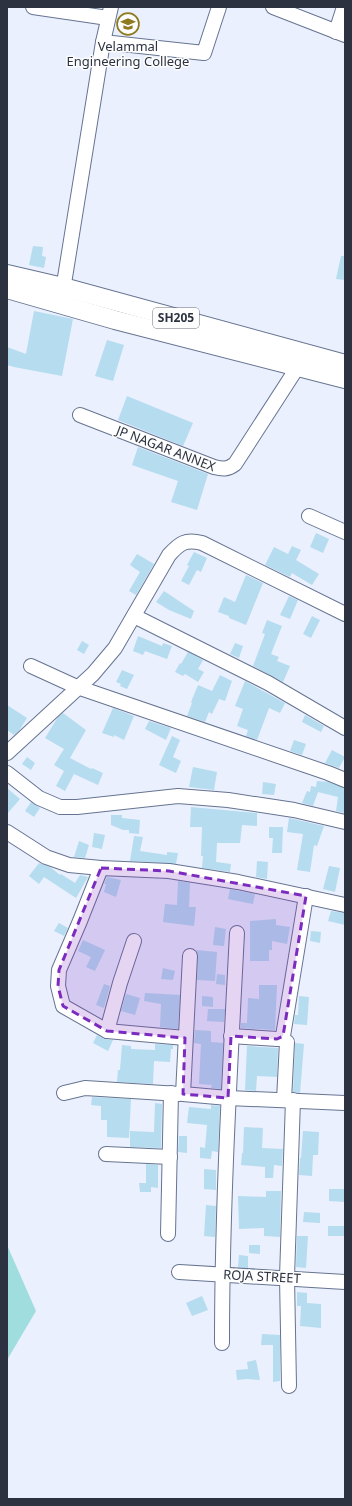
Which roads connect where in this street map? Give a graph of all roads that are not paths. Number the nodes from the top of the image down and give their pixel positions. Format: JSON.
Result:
{"nodes":[{"id":1,"x":33,"y":7,"type":"edge"},
{"id":2,"x":219,"y":7,"type":"edge"},
{"id":3,"x":344,"y":7,"type":"edge"},
{"id":4,"x":280,"y":8,"type":"edge"},
{"id":5,"x":109,"y":12,"type":"edge"},
{"id":6,"x":340,"y":33,"type":"edge"},
{"id":7,"x":103,"y":42,"type":"junction"},
{"id":8,"x":7,"y":274,"type":"edge"},
{"id":9,"x":7,"y":289,"type":"edge"},
{"id":10,"x":62,"y":296,"type":"junction"},
{"id":11,"x":345,"y":364,"type":"edge"},
{"id":12,"x":297,"y":368,"type":"junction"},
{"id":13,"x":345,"y":379,"type":"edge"},
{"id":14,"x":80,"y":415,"type":"dead end"},
{"id":15,"x":309,"y":516,"type":"dead end"},
{"id":16,"x":345,"y":532,"type":"edge"},
{"id":17,"x":345,"y":614,"type":"edge"},
{"id":18,"x":134,"y":616,"type":"junction"},
{"id":19,"x":31,"y":666,"type":"dead end"},
{"id":20,"x":77,"y":687,"type":"junction"},
{"id":21,"x":345,"y":728,"type":"edge"},
{"id":22,"x":7,"y":753,"type":"edge"},
{"id":23,"x":7,"y":773,"type":"edge"},
{"id":24,"x":345,"y":780,"type":"edge"},
{"id":25,"x":345,"y":822,"type":"edge"},
{"id":26,"x":7,"y":832,"type":"edge"},
{"id":27,"x":101,"y":868,"type":"junction"},
{"id":28,"x":306,"y":896,"type":"junction"},
{"id":29,"x":345,"y":905,"type":"edge"},
{"id":30,"x":236,"y":933,"type":"dead end"},
{"id":31,"x":134,"y":941,"type":"dead end"},
{"id":32,"x":190,"y":956,"type":"dead end"},
{"id":33,"x":107,"y":1031,"type":"junction"},
{"id":34,"x":231,"y":1036,"type":"junction"},
{"id":35,"x":185,"y":1038,"type":"junction"},
{"id":36,"x":287,"y":1042,"type":"dead end"},
{"id":37,"x":64,"y":1093,"type":"dead end"},
{"id":38,"x":177,"y":1094,"type":"junction"},
{"id":39,"x":228,"y":1098,"type":"junction"},
{"id":40,"x":288,"y":1100,"type":"junction"},
{"id":41,"x":345,"y":1103,"type":"edge"},
{"id":42,"x":106,"y":1154,"type":"dead end"},
{"id":43,"x":170,"y":1157,"type":"junction"},
{"id":44,"x":168,"y":1234,"type":"dead end"},
{"id":45,"x":179,"y":1272,"type":"dead end"},
{"id":46,"x":222,"y":1274,"type":"junction"},
{"id":47,"x":287,"y":1277,"type":"junction"},
{"id":48,"x":345,"y":1282,"type":"edge"},
{"id":49,"x":222,"y":1344,"type":"dead end"},
{"id":50,"x":289,"y":1386,"type":"dead end"}],
"edges":[{"from":1,"to":5,"type":"street"},
{"from":2,"to":7,"type":"street"},
{"from":3,"to":6,"type":"street"},
{"from":4,"to":6,"type":"street"},
{"from":5,"to":7,"type":"street"},
{"from":7,"to":10,"type":"street"},
{"from":8,"to":10,"type":"main road","number":"SH205"},
{"from":9,"to":10,"type":"main road"},
{"from":10,"to":11,"type":"main road","number":"SH205"},
{"from":10,"to":12,"type":"main road"},
{"from":12,"to":13,"type":"main road"},
{"from":12,"to":14,"type":"street","name":"JP NAGAR ANNEX"},
{"from":15,"to":16,"type":"street"},
{"from":17,"to":18,"type":"street"},
{"from":18,"to":20,"type":"street"},
{"from":18,"to":21,"type":"street"},
{"from":19,"to":20,"type":"street"},
{"from":20,"to":22,"type":"street"},
{"from":20,"to":24,"type":"street"},
{"from":23,"to":25,"type":"street"},
{"from":26,"to":27,"type":"street"},
{"from":27,"to":28,"type":"street"},
{"from":27,"to":33,"type":"street"},
{"from":28,"to":29,"type":"street"},
{"from":28,"to":34,"type":"street"},
{"from":30,"to":34,"type":"street"},
{"from":31,"to":33,"type":"street"},
{"from":32,"to":35,"type":"street"},
{"from":33,"to":35,"type":"street"},
{"from":34,"to":39,"type":"street"},
{"from":35,"to":38,"type":"street"},
{"from":36,"to":40,"type":"street"},
{"from":37,"to":38,"type":"street"},
{"from":38,"to":39,"type":"street"},
{"from":38,"to":43,"type":"street"},
{"from":39,"to":40,"type":"street"},
{"from":39,"to":46,"type":"street"},
{"from":40,"to":41,"type":"street"},
{"from":40,"to":47,"type":"street"},
{"from":42,"to":43,"type":"street"},
{"from":43,"to":44,"type":"street"},
{"from":45,"to":46,"type":"street","name":"ROJA STREET"},
{"from":46,"to":47,"type":"street","name":"ROJA STREET"},
{"from":46,"to":49,"type":"street"},
{"from":47,"to":48,"type":"street","name":"ROJA STREET"},
{"from":47,"to":50,"type":"street"}]}
